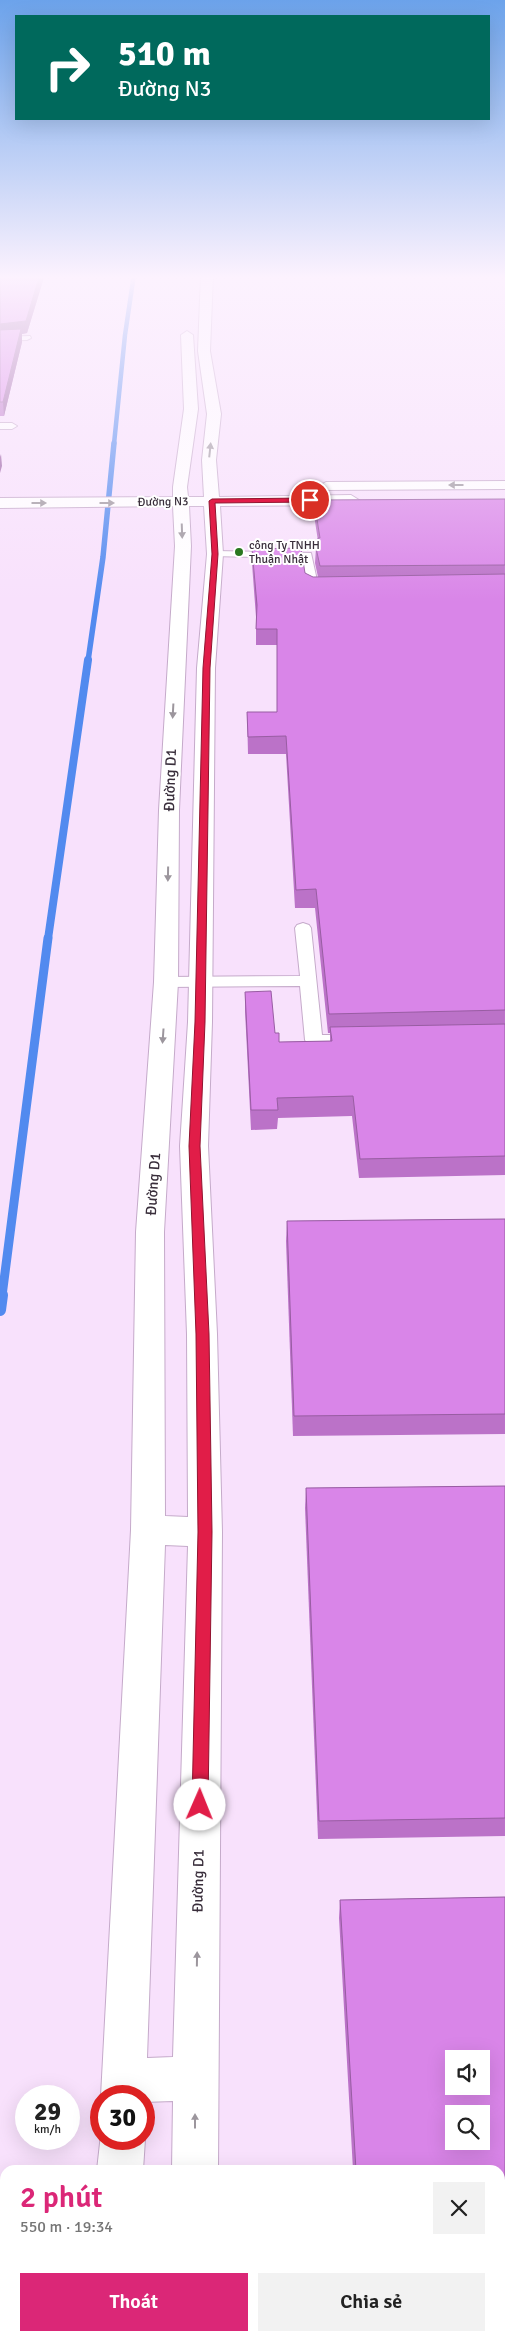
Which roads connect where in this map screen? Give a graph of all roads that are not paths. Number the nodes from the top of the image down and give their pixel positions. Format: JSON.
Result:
{"nodes":[{"id":1,"x":189,"y":383,"type":"edge"},
{"id":2,"x":209,"y":383,"type":"edge"},
{"id":3,"x":0,"y":426,"type":"edge"},
{"id":4,"x":12,"y":426,"type":"dead end"},
{"id":5,"x":505,"y":484,"type":"edge"},
{"id":6,"x":50,"y":488,"type":"dead end"},
{"id":7,"x":211,"y":494,"type":"junction"},
{"id":8,"x":79,"y":495,"type":"junction"},
{"id":9,"x":181,"y":495,"type":"junction"},
{"id":10,"x":505,"y":499,"type":"edge"},
{"id":11,"x":0,"y":503,"type":"edge"},
{"id":12,"x":215,"y":554,"type":"junction"},
{"id":13,"x":342,"y":588,"type":"edge"},
{"id":14,"x":175,"y":668,"type":"junction"},
{"id":15,"x":206,"y":668,"type":"junction"},
{"id":16,"x":303,"y":928,"type":"dead end"},
{"id":17,"x":308,"y":981,"type":"junction"},
{"id":18,"x":166,"y":982,"type":"junction"},
{"id":19,"x":200,"y":982,"type":"junction"},
{"id":20,"x":371,"y":1039,"type":"edge"},
{"id":21,"x":148,"y":1530,"type":"junction"},
{"id":22,"x":205,"y":1532,"type":"junction"},
{"id":23,"x":195,"y":2078,"type":"junction"},
{"id":24,"x":124,"y":2085,"type":"edge"},
{"id":25,"x":150,"y":2085,"type":"edge"},
{"id":26,"x":121,"y":2150,"type":"edge"},
{"id":27,"x":120,"y":2165,"type":"edge"},
{"id":28,"x":195,"y":2165,"type":"edge"}],
"edges":[{"from":1,"to":9,"type":"street","name":"Đường D1"},
{"from":7,"to":2,"type":"street","name":"Đường D1","one_way":true},
{"from":3,"to":4,"type":"lane"},
{"from":5,"to":7,"type":"street","name":"Đường N3","one_way":true},
{"from":6,"to":8,"type":"street","name":"Đường N3"},
{"from":7,"to":9,"type":"street","name":"Đường N3"},
{"from":7,"to":10,"type":"street","name":"Đường N3"},
{"from":7,"to":12,"type":"street","name":"Đường D1"},
{"from":8,"to":9,"type":"street","name":"Đường N3"},
{"from":11,"to":8,"type":"street","name":"Đường N3","one_way":true},
{"from":9,"to":14,"type":"street","name":"Đường D1","one_way":true},
{"from":12,"to":13,"type":"lane"},
{"from":12,"to":15,"type":"street","name":"Đường D1"},
{"from":14,"to":15,"type":"street"},
{"from":14,"to":18,"type":"street","name":"Đường D1","one_way":true},
{"from":15,"to":19,"type":"street","name":"Đường D1"},
{"from":16,"to":17,"type":"lane"},
{"from":17,"to":19,"type":"lane"},
{"from":17,"to":20,"type":"lane"},
{"from":18,"to":19,"type":"lane"},
{"from":18,"to":21,"type":"street","name":"Đường D1","one_way":true},
{"from":19,"to":22,"type":"street","name":"Đường D1"},
{"from":21,"to":22,"type":"street"},
{"from":21,"to":24,"type":"street","name":"Đường D1"},
{"from":23,"to":22,"type":"street","name":"Đường D1","one_way":true},
{"from":23,"to":25,"type":"street"},
{"from":28,"to":23,"type":"street","name":"Đường D1","one_way":true},
{"from":26,"to":27,"type":"street"}]}
